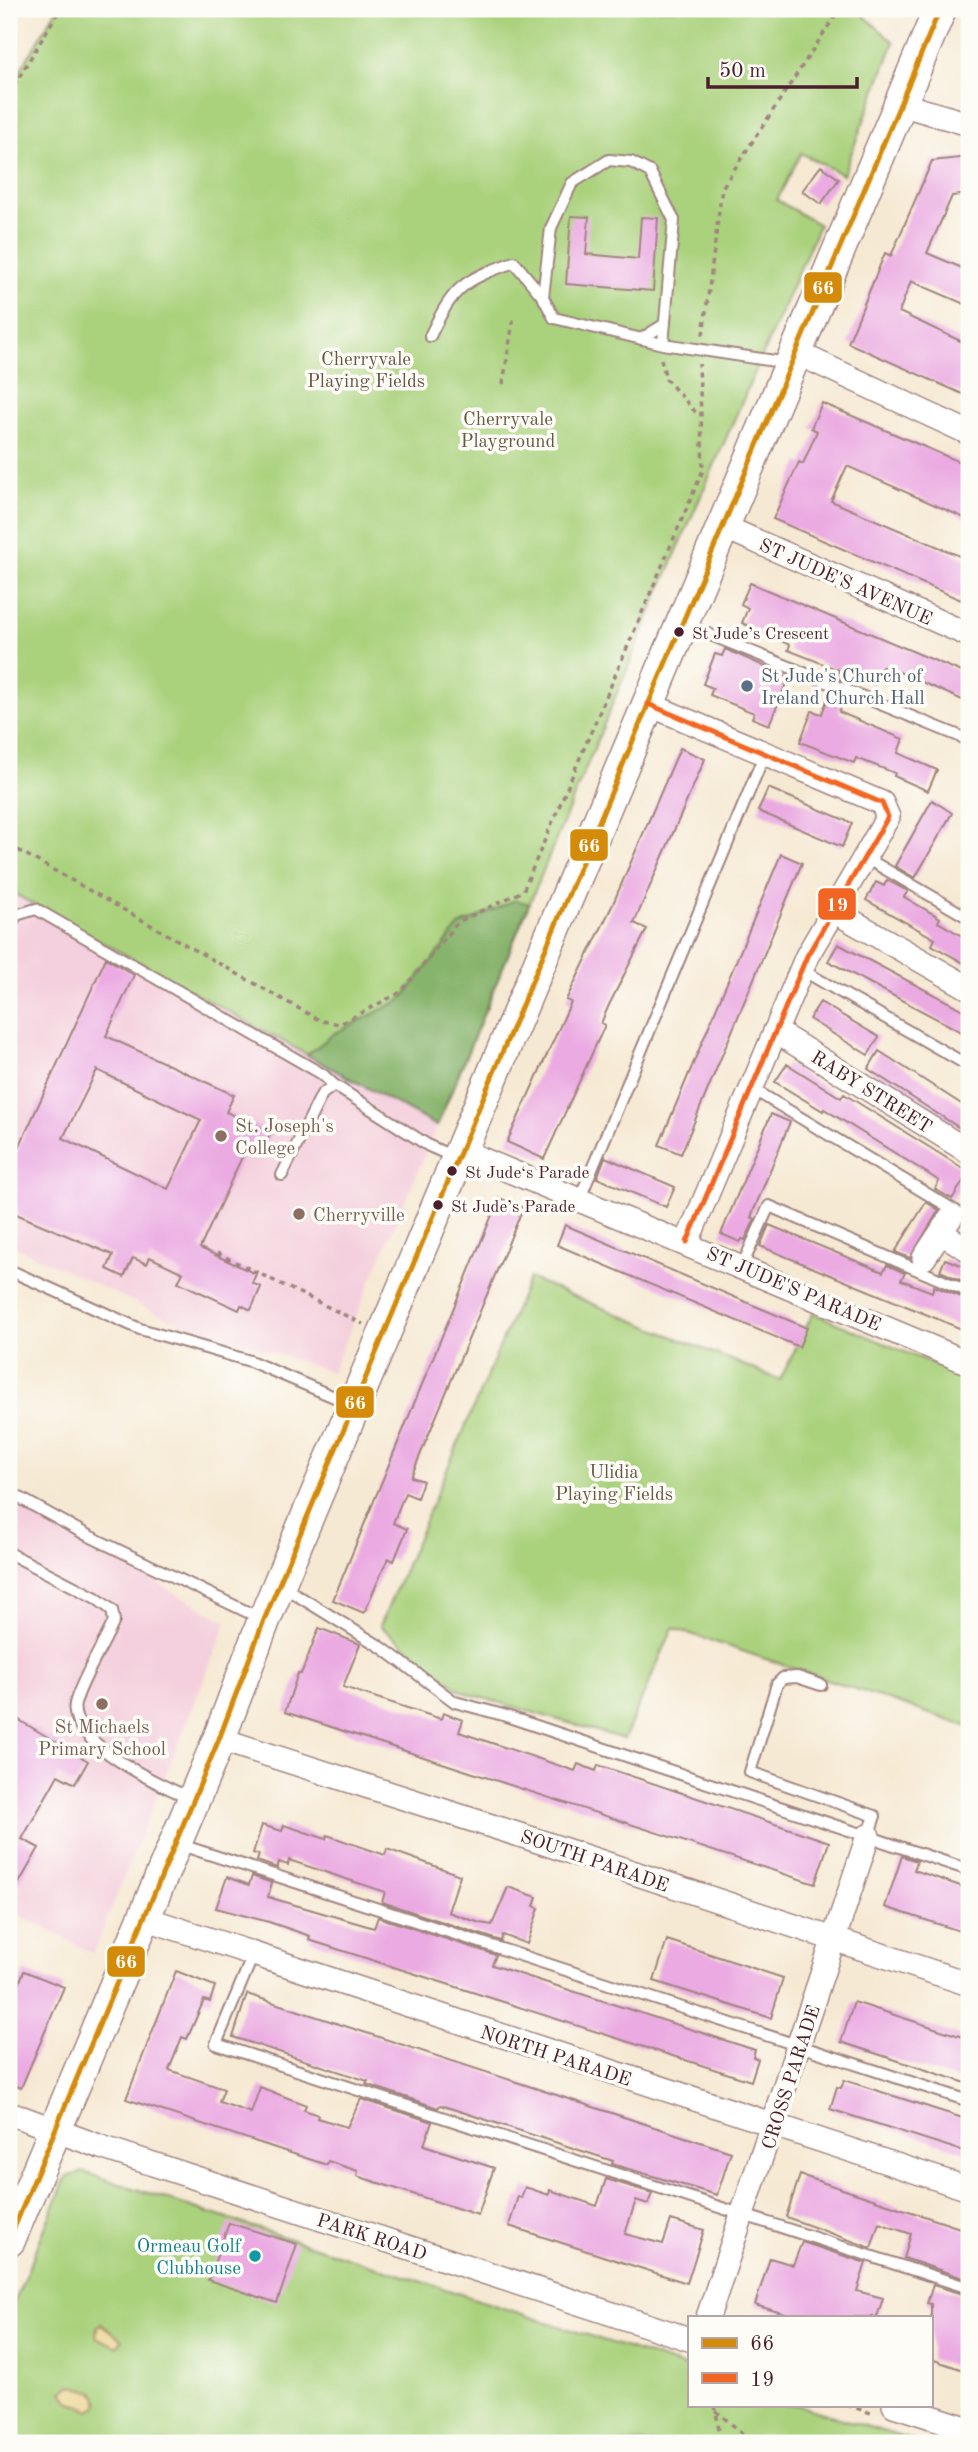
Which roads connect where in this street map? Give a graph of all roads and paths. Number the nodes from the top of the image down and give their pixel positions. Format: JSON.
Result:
{"nodes":[{"id":1,"x":60,"y":9,"type":"edge"},
{"id":2,"x":826,"y":9,"type":"edge"},
{"id":3,"x":940,"y":9,"type":"edge"},
{"id":4,"x":9,"y":94,"type":"edge"},
{"id":5,"x":900,"y":104,"type":"junction"},
{"id":6,"x":969,"y":124,"type":"edge"},
{"id":7,"x":543,"y":297,"type":"junction"},
{"id":8,"x":514,"y":315,"type":"dead end"},
{"id":9,"x":665,"y":324,"type":"junction"},
{"id":10,"x":430,"y":336,"type":"dead end"},
{"id":11,"x":641,"y":340,"type":"junction"},
{"id":12,"x":663,"y":344,"type":"junction"},
{"id":13,"x":701,"y":352,"type":"junction"},
{"id":14,"x":793,"y":358,"type":"junction"},
{"id":15,"x":661,"y":359,"type":"dead end"},
{"id":16,"x":503,"y":384,"type":"dead end"},
{"id":17,"x":700,"y":417,"type":"junction"},
{"id":18,"x":969,"y":433,"type":"edge"},
{"id":19,"x":722,"y":526,"type":"junction"},
{"id":20,"x":682,"y":623,"type":"junction"},
{"id":21,"x":969,"y":635,"type":"edge"},
{"id":22,"x":648,"y":704,"type":"junction"},
{"id":23,"x":969,"y":740,"type":"edge"},
{"id":24,"x":765,"y":753,"type":"junction"},
{"id":25,"x":9,"y":845,"type":"edge"},
{"id":26,"x":866,"y":858,"type":"junction"},
{"id":27,"x":834,"y":912,"type":"junction"},
{"id":28,"x":969,"y":918,"type":"edge"},
{"id":29,"x":9,"y":929,"type":"edge"},
{"id":30,"x":802,"y":970,"type":"junction"},
{"id":31,"x":969,"y":988,"type":"edge"},
{"id":32,"x":775,"y":1031,"type":"junction"},
{"id":33,"x":969,"y":1066,"type":"edge"},
{"id":34,"x":334,"y":1085,"type":"junction"},
{"id":35,"x":751,"y":1088,"type":"junction"},
{"id":36,"x":969,"y":1152,"type":"edge"},
{"id":37,"x":460,"y":1155,"type":"junction"},
{"id":38,"x":282,"y":1175,"type":"dead end"},
{"id":39,"x":580,"y":1198,"type":"junction"},
{"id":40,"x":954,"y":1223,"type":"edge"},
{"id":41,"x":687,"y":1242,"type":"junction"},
{"id":42,"x":969,"y":1250,"type":"edge"},
{"id":43,"x":218,"y":1253,"type":"dead end"},
{"id":44,"x":924,"y":1258,"type":"dead end"},
{"id":45,"x":742,"y":1266,"type":"junction"},
{"id":46,"x":9,"y":1270,"type":"edge"},
{"id":47,"x":969,"y":1292,"type":"edge"},
{"id":48,"x":366,"y":1326,"type":"dead end"},
{"id":49,"x":969,"y":1363,"type":"edge"},
{"id":50,"x":355,"y":1406,"type":"junction"},
{"id":51,"x":9,"y":1492,"type":"edge"},
{"id":52,"x":9,"y":1553,"type":"edge"},
{"id":53,"x":279,"y":1585,"type":"junction"},
{"id":54,"x":264,"y":1620,"type":"junction"},
{"id":55,"x":821,"y":1685,"type":"dead end"},
{"id":56,"x":219,"y":1740,"type":"junction"},
{"id":57,"x":194,"y":1799,"type":"junction"},
{"id":58,"x":868,"y":1836,"type":"junction"},
{"id":59,"x":176,"y":1843,"type":"junction"},
{"id":60,"x":969,"y":1870,"type":"edge"},
{"id":61,"x":144,"y":1918,"type":"junction"},
{"id":62,"x":835,"y":1940,"type":"junction"},
{"id":63,"x":253,"y":1955,"type":"junction"},
{"id":64,"x":969,"y":1984,"type":"edge"},
{"id":65,"x":800,"y":2046,"type":"junction"},
{"id":66,"x":969,"y":2101,"type":"edge"},
{"id":67,"x":9,"y":2113,"type":"edge"},
{"id":68,"x":773,"y":2127,"type":"junction"},
{"id":69,"x":54,"y":2132,"type":"junction"},
{"id":70,"x":969,"y":2189,"type":"edge"},
{"id":71,"x":743,"y":2214,"type":"junction"},
{"id":72,"x":9,"y":2240,"type":"edge"},
{"id":73,"x":969,"y":2288,"type":"edge"},
{"id":74,"x":708,"y":2316,"type":"edge"},
{"id":75,"x":688,"y":2339,"type":"edge"},
{"id":76,"x":715,"y":2406,"type":"edge"},
{"id":77,"x":897,"y":2406,"type":"edge"},
{"id":78,"x":716,"y":2411,"type":"junction"},
{"id":79,"x":969,"y":2429,"type":"edge"},
{"id":80,"x":721,"y":2443,"type":"edge"},
{"id":81,"x":754,"y":2443,"type":"edge"}],
"edges":[{"from":1,"to":4,"type":"path"},
{"from":2,"to":13,"type":"path"},
{"from":3,"to":5,"type":"main road"},
{"from":5,"to":6,"type":"street"},
{"from":5,"to":14,"type":"main road"},
{"from":7,"to":9,"type":"lane"},
{"from":7,"to":10,"type":"lane"},
{"from":7,"to":11,"type":"lane"},
{"from":8,"to":16,"type":"path"},
{"from":9,"to":11,"type":"lane"},
{"from":9,"to":12,"type":"lane"},
{"from":11,"to":12,"type":"lane"},
{"from":12,"to":13,"type":"lane"},
{"from":13,"to":14,"type":"lane"},
{"from":13,"to":17,"type":"path"},
{"from":14,"to":18,"type":"street"},
{"from":14,"to":19,"type":"main road"},
{"from":15,"to":17,"type":"path"},
{"from":17,"to":25,"type":"path"},
{"from":19,"to":20,"type":"main road"},
{"from":19,"to":21,"type":"street","name":"ST JUDE'S AVENUE"},
{"from":20,"to":22,"type":"main road"},
{"from":20,"to":23,"type":"lane"},
{"from":22,"to":24,"type":"street"},
{"from":22,"to":37,"type":"main road"},
{"from":24,"to":26,"type":"street"},
{"from":24,"to":39,"type":"lane"},
{"from":26,"to":27,"type":"street"},
{"from":26,"to":28,"type":"lane"},
{"from":27,"to":30,"type":"street"},
{"from":27,"to":31,"type":"street"},
{"from":29,"to":34,"type":"lane"},
{"from":30,"to":32,"type":"street"},
{"from":30,"to":33,"type":"lane"},
{"from":32,"to":35,"type":"street"},
{"from":32,"to":36,"type":"street","name":"RABY STREET"},
{"from":34,"to":37,"type":"lane"},
{"from":34,"to":38,"type":"lane"},
{"from":35,"to":40,"type":"lane"},
{"from":35,"to":41,"type":"street"},
{"from":37,"to":39,"type":"street","name":"ST JUDE'S PARADE"},
{"from":37,"to":50,"type":"main road"},
{"from":39,"to":41,"type":"street","name":"ST JUDE'S PARADE"},
{"from":40,"to":42,"type":"street"},
{"from":40,"to":44,"type":"street"},
{"from":41,"to":45,"type":"street","name":"ST JUDE'S PARADE"},
{"from":43,"to":48,"type":"path"},
{"from":45,"to":47,"type":"lane"},
{"from":45,"to":49,"type":"street","name":"ST JUDE'S PARADE"},
{"from":46,"to":50,"type":"lane"},
{"from":50,"to":53,"type":"main road"},
{"from":51,"to":54,"type":"lane"},
{"from":52,"to":57,"type":"lane"},
{"from":53,"to":54,"type":"main road"},
{"from":53,"to":58,"type":"lane"},
{"from":54,"to":56,"type":"main road"},
{"from":55,"to":58,"type":"lane"},
{"from":56,"to":57,"type":"main road"},
{"from":56,"to":62,"type":"street","name":"SOUTH PARADE"},
{"from":57,"to":59,"type":"main road"},
{"from":58,"to":60,"type":"lane"},
{"from":58,"to":62,"type":"street","name":"CROSS PARADE"},
{"from":59,"to":61,"type":"main road"},
{"from":59,"to":65,"type":"lane"},
{"from":61,"to":63,"type":"street","name":"NORTH PARADE"},
{"from":61,"to":69,"type":"main road"},
{"from":62,"to":64,"type":"street","name":"SOUTH PARADE"},
{"from":62,"to":65,"type":"street","name":"CROSS PARADE"},
{"from":63,"to":68,"type":"street","name":"NORTH PARADE"},
{"from":63,"to":71,"type":"lane"},
{"from":65,"to":66,"type":"lane"},
{"from":65,"to":68,"type":"street","name":"CROSS PARADE"},
{"from":67,"to":69,"type":"street","name":"PARK ROAD"},
{"from":68,"to":70,"type":"street","name":"NORTH PARADE"},
{"from":68,"to":71,"type":"street","name":"CROSS PARADE"},
{"from":69,"to":72,"type":"main road"},
{"from":69,"to":75,"type":"street","name":"PARK ROAD"},
{"from":71,"to":73,"type":"lane"},
{"from":71,"to":74,"type":"street","name":"CROSS PARADE"},
{"from":76,"to":78,"type":"path"},
{"from":77,"to":79,"type":"street"},
{"from":78,"to":80,"type":"path"},
{"from":78,"to":81,"type":"path"}]}
